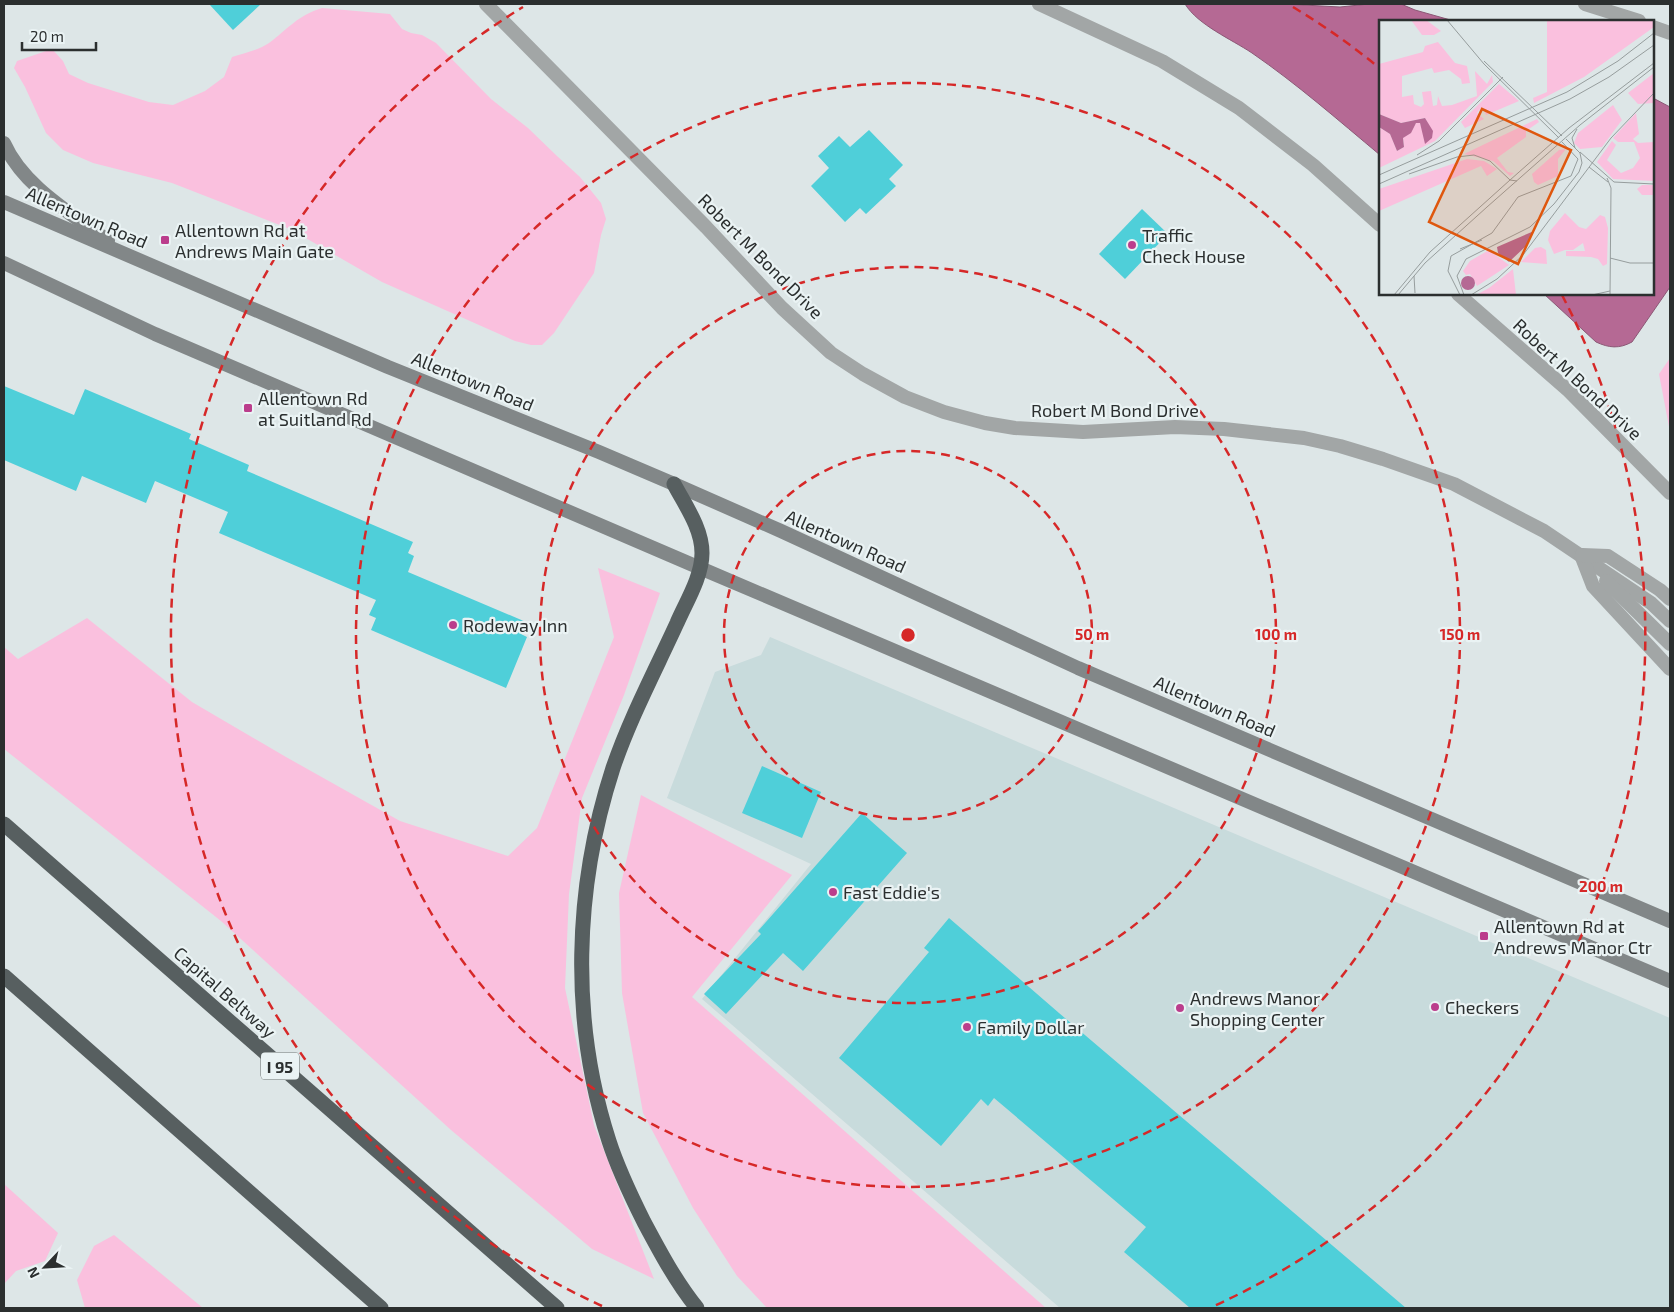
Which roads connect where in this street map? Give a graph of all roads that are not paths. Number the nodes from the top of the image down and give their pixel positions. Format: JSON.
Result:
{"nodes":[{"id":1,"x":486,"y":4,"type":"edge"},
{"id":2,"x":1039,"y":4,"type":"edge"},
{"id":3,"x":1585,"y":4,"type":"edge"},
{"id":4,"x":1636,"y":20,"type":"edge"},
{"id":5,"x":1654,"y":26,"type":"edge"},
{"id":6,"x":1670,"y":33,"type":"edge"},
{"id":7,"x":4,"y":143,"type":"edge"},
{"id":8,"x":4,"y":202,"type":"edge"},
{"id":9,"x":1379,"y":224,"type":"edge"},
{"id":10,"x":124,"y":254,"type":"junction"},
{"id":11,"x":7,"y":267,"type":"edge"},
{"id":12,"x":1459,"y":295,"type":"edge"},
{"id":13,"x":674,"y":484,"type":"junction"},
{"id":14,"x":1670,"y":493,"type":"edge"},
{"id":15,"x":1581,"y":556,"type":"junction"},
{"id":16,"x":700,"y":568,"type":"junction"},
{"id":17,"x":1670,"y":599,"type":"edge"},
{"id":18,"x":1670,"y":621,"type":"edge"},
{"id":19,"x":1670,"y":644,"type":"edge"},
{"id":20,"x":1670,"y":669,"type":"edge"},
{"id":21,"x":4,"y":824,"type":"edge"},
{"id":22,"x":1670,"y":921,"type":"edge"},
{"id":23,"x":4,"y":976,"type":"edge"},
{"id":24,"x":1670,"y":981,"type":"edge"},
{"id":25,"x":381,"y":1308,"type":"edge"},
{"id":26,"x":557,"y":1308,"type":"edge"},
{"id":27,"x":697,"y":1308,"type":"edge"}],
"edges":[{"from":1,"to":15,"type":"street","name":"Robert M Bond Drive"},
{"from":2,"to":9,"type":"street"},
{"from":3,"to":4,"type":"street"},
{"from":5,"to":6,"type":"street"},
{"from":7,"to":10,"type":"main road"},
{"from":8,"to":10,"type":"main road","name":"Allentown Road"},
{"from":10,"to":13,"type":"main road","name":"Allentown Road"},
{"from":11,"to":16,"type":"main road"},
{"from":12,"to":14,"type":"street","name":"Robert M Bond Drive"},
{"from":13,"to":16,"type":"highway"},
{"from":13,"to":22,"type":"main road","name":"Allentown Road"},
{"from":15,"to":17,"type":"street"},
{"from":15,"to":18,"type":"street","name":"Robert M Bond Drive"},
{"from":15,"to":19,"type":"street","name":"Robert M Bond Drive"},
{"from":15,"to":20,"type":"street"},
{"from":16,"to":24,"type":"main road"},
{"from":16,"to":27,"type":"highway"},
{"from":21,"to":26,"type":"highway","name":"Capital Beltway","number":"I 95"},
{"from":23,"to":25,"type":"highway"}]}
